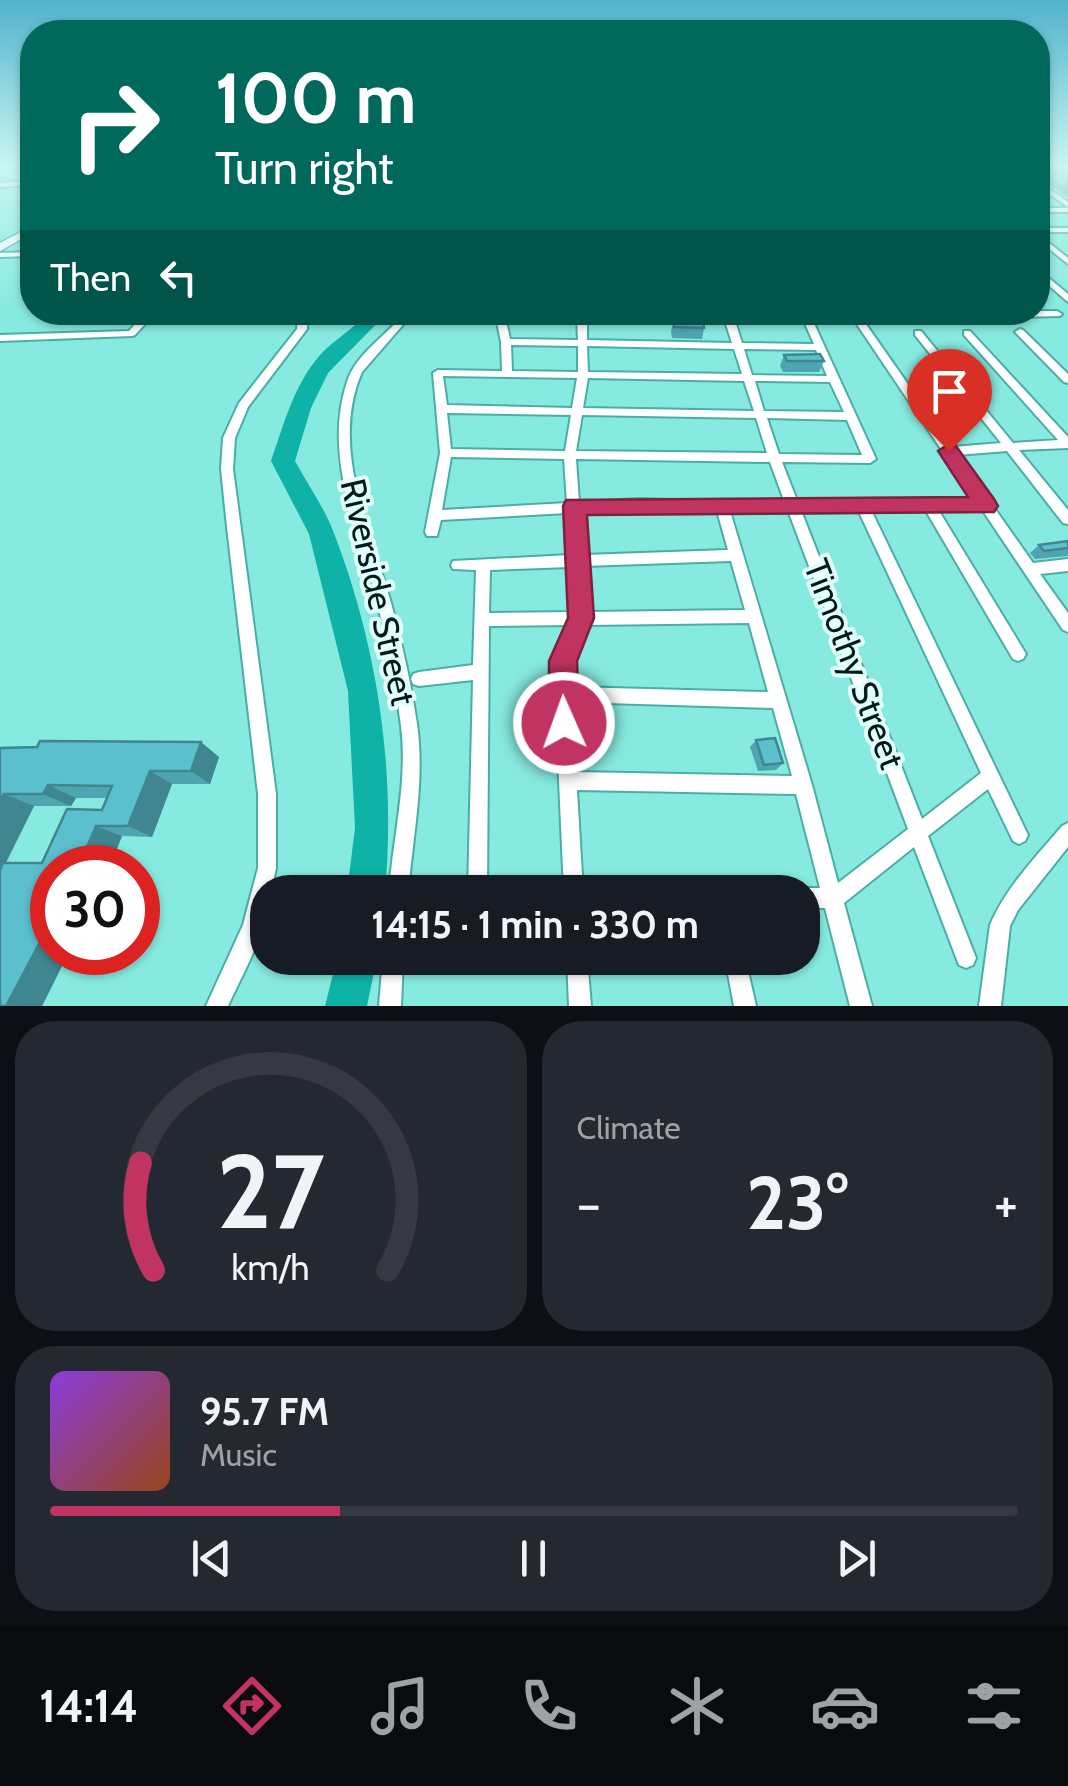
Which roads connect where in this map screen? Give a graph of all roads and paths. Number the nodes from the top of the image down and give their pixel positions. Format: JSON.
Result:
{"nodes":[{"id":1,"x":1050,"y":246,"type":"edge"},
{"id":2,"x":1054,"y":250,"type":"junction"},
{"id":3,"x":1068,"y":250,"type":"edge"},
{"id":4,"x":1068,"y":262,"type":"edge"},
{"id":5,"x":1050,"y":284,"type":"edge"},
{"id":6,"x":1068,"y":303,"type":"edge"},
{"id":7,"x":139,"y":325,"type":"edge"},
{"id":8,"x":302,"y":325,"type":"edge"},
{"id":9,"x":398,"y":325,"type":"edge"},
{"id":10,"x":502,"y":325,"type":"edge"},
{"id":11,"x":583,"y":325,"type":"edge"},
{"id":12,"x":731,"y":325,"type":"edge"},
{"id":13,"x":809,"y":325,"type":"edge"},
{"id":14,"x":869,"y":325,"type":"edge"},
{"id":15,"x":918,"y":332,"type":"dead end"},
{"id":16,"x":966,"y":332,"type":"dead end"},
{"id":17,"x":1020,"y":332,"type":"dead end"},
{"id":18,"x":0,"y":338,"type":"edge"},
{"id":19,"x":506,"y":342,"type":"junction"},
{"id":20,"x":584,"y":342,"type":"junction"},
{"id":21,"x":737,"y":345,"type":"junction"},
{"id":22,"x":819,"y":347,"type":"junction"},
{"id":23,"x":507,"y":374,"type":"junction"},
{"id":24,"x":583,"y":375,"type":"junction"},
{"id":25,"x":748,"y":378,"type":"junction"},
{"id":26,"x":834,"y":379,"type":"junction"},
{"id":27,"x":1068,"y":380,"type":"edge"},
{"id":28,"x":441,"y":409,"type":"junction"},
{"id":29,"x":576,"y":412,"type":"junction"},
{"id":30,"x":760,"y":416,"type":"junction"},
{"id":31,"x":850,"y":416,"type":"junction"},
{"id":32,"x":1068,"y":443,"type":"edge"},
{"id":33,"x":1009,"y":446,"type":"junction"},
{"id":34,"x":949,"y":451,"type":"junction"},
{"id":35,"x":446,"y":453,"type":"junction"},
{"id":36,"x":570,"y":454,"type":"junction"},
{"id":37,"x":774,"y":457,"type":"junction"},
{"id":38,"x":722,"y":505,"type":"junction"},
{"id":39,"x":574,"y":506,"type":"junction"},
{"id":40,"x":929,"y":506,"type":"junction"},
{"id":41,"x":986,"y":506,"type":"junction"},
{"id":42,"x":863,"y":507,"type":"junction"},
{"id":43,"x":795,"y":508,"type":"junction"},
{"id":44,"x":435,"y":515,"type":"junction"},
{"id":45,"x":1068,"y":520,"type":"edge"},
{"id":46,"x":432,"y":532,"type":"dead end"},
{"id":47,"x":736,"y":555,"type":"junction"},
{"id":48,"x":580,"y":560,"type":"junction"},
{"id":49,"x":483,"y":564,"type":"junction"},
{"id":50,"x":458,"y":565,"type":"dead end"},
{"id":51,"x":1068,"y":565,"type":"edge"},
{"id":52,"x":1030,"y":570,"type":"junction"},
{"id":53,"x":754,"y":616,"type":"junction"},
{"id":54,"x":581,"y":618,"type":"junction"},
{"id":55,"x":481,"y":620,"type":"junction"},
{"id":56,"x":1068,"y":624,"type":"edge"},
{"id":57,"x":1018,"y":654,"type":"dead end"},
{"id":58,"x":480,"y":672,"type":"junction"},
{"id":59,"x":419,"y":679,"type":"dead end"},
{"id":60,"x":562,"y":694,"type":"junction"},
{"id":61,"x":779,"y":700,"type":"junction"},
{"id":62,"x":991,"y":776,"type":"junction"},
{"id":63,"x":567,"y":781,"type":"junction"},
{"id":64,"x":803,"y":786,"type":"junction"},
{"id":65,"x":1068,"y":832,"type":"edge"},
{"id":66,"x":919,"y":834,"type":"junction"},
{"id":67,"x":1019,"y":835,"type":"dead end"},
{"id":68,"x":400,"y":875,"type":"edge"},
{"id":69,"x":477,"y":875,"type":"edge"},
{"id":70,"x":572,"y":875,"type":"edge"},
{"id":71,"x":820,"y":898,"type":"edge"},
{"id":72,"x":834,"y":898,"type":"junction"},
{"id":73,"x":966,"y":958,"type":"dead end"},
{"id":74,"x":392,"y":975,"type":"edge"},
{"id":75,"x":578,"y":975,"type":"edge"},
{"id":76,"x":738,"y":975,"type":"edge"},
{"id":77,"x":217,"y":1006,"type":"edge"},
{"id":78,"x":390,"y":1006,"type":"edge"},
{"id":79,"x":580,"y":1006,"type":"edge"},
{"id":80,"x":745,"y":1006,"type":"edge"},
{"id":81,"x":861,"y":1006,"type":"edge"},
{"id":82,"x":990,"y":1006,"type":"edge"}],
"edges":[{"from":1,"to":2,"type":"street"},
{"from":2,"to":3,"type":"street"},
{"from":2,"to":4,"type":"street"},
{"from":5,"to":6,"type":"street"},
{"from":7,"to":18,"type":"street"},
{"from":8,"to":77,"type":"street"},
{"from":9,"to":68,"type":"street","name":"Riverside Street"},
{"from":10,"to":19,"type":"street"},
{"from":11,"to":20,"type":"street"},
{"from":12,"to":21,"type":"street","name":"Timothy Street"},
{"from":13,"to":22,"type":"street"},
{"from":14,"to":34,"type":"street"},
{"from":15,"to":33,"type":"street"},
{"from":16,"to":32,"type":"street"},
{"from":17,"to":27,"type":"street"},
{"from":19,"to":20,"type":"street"},
{"from":19,"to":23,"type":"street"},
{"from":20,"to":21,"type":"street"},
{"from":20,"to":24,"type":"street"},
{"from":21,"to":22,"type":"street"},
{"from":21,"to":25,"type":"street","name":"Timothy Street"},
{"from":22,"to":26,"type":"street"},
{"from":23,"to":24,"type":"street"},
{"from":23,"to":28,"type":"street"},
{"from":24,"to":25,"type":"street"},
{"from":24,"to":29,"type":"street"},
{"from":25,"to":26,"type":"street"},
{"from":25,"to":30,"type":"street","name":"Timothy Street"},
{"from":26,"to":31,"type":"street"},
{"from":28,"to":29,"type":"street"},
{"from":28,"to":35,"type":"street"},
{"from":29,"to":30,"type":"street"},
{"from":29,"to":36,"type":"street"},
{"from":30,"to":31,"type":"street"},
{"from":30,"to":37,"type":"street","name":"Timothy Street"},
{"from":31,"to":37,"type":"street"},
{"from":32,"to":33,"type":"street"},
{"from":33,"to":34,"type":"street"},
{"from":33,"to":45,"type":"street"},
{"from":34,"to":41,"type":"street"},
{"from":35,"to":36,"type":"street"},
{"from":35,"to":44,"type":"street"},
{"from":36,"to":37,"type":"street"},
{"from":36,"to":39,"type":"street"},
{"from":37,"to":43,"type":"street","name":"Timothy Street"},
{"from":38,"to":39,"type":"street"},
{"from":38,"to":43,"type":"street"},
{"from":38,"to":47,"type":"street"},
{"from":39,"to":44,"type":"street"},
{"from":39,"to":48,"type":"street"},
{"from":40,"to":41,"type":"street"},
{"from":40,"to":42,"type":"street"},
{"from":40,"to":57,"type":"street"},
{"from":41,"to":52,"type":"street"},
{"from":42,"to":43,"type":"street"},
{"from":42,"to":62,"type":"street"},
{"from":43,"to":66,"type":"street","name":"Timothy Street"},
{"from":44,"to":46,"type":"street"},
{"from":47,"to":48,"type":"street"},
{"from":47,"to":53,"type":"street"},
{"from":48,"to":49,"type":"street"},
{"from":48,"to":54,"type":"street"},
{"from":49,"to":50,"type":"street"},
{"from":49,"to":55,"type":"street"},
{"from":51,"to":52,"type":"street"},
{"from":52,"to":56,"type":"street"},
{"from":53,"to":54,"type":"street"},
{"from":53,"to":61,"type":"street"},
{"from":54,"to":55,"type":"street"},
{"from":54,"to":60,"type":"street"},
{"from":55,"to":58,"type":"street"},
{"from":58,"to":59,"type":"street"},
{"from":58,"to":69,"type":"street"},
{"from":60,"to":61,"type":"street"},
{"from":60,"to":63,"type":"street"},
{"from":61,"to":64,"type":"street"},
{"from":62,"to":66,"type":"street"},
{"from":62,"to":67,"type":"street"},
{"from":63,"to":64,"type":"street"},
{"from":63,"to":70,"type":"street"},
{"from":64,"to":72,"type":"street"},
{"from":65,"to":82,"type":"street"},
{"from":66,"to":72,"type":"street"},
{"from":66,"to":73,"type":"street","name":"Timothy Street"},
{"from":71,"to":72,"type":"street"},
{"from":72,"to":81,"type":"street"},
{"from":74,"to":78,"type":"street"},
{"from":75,"to":79,"type":"street"},
{"from":76,"to":80,"type":"street"}]}
